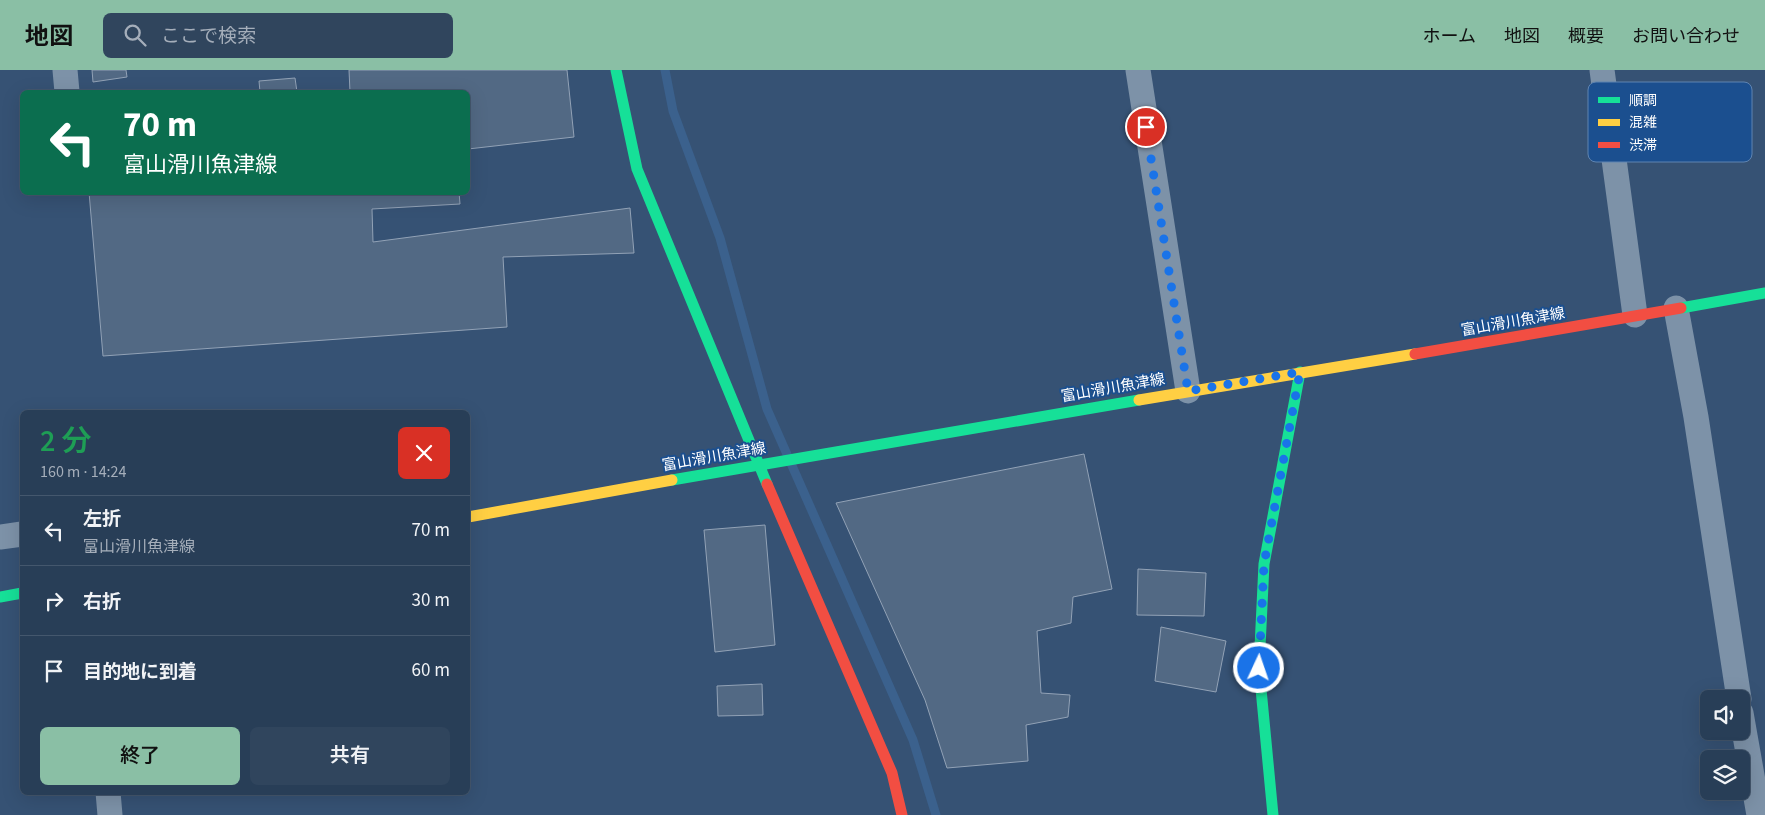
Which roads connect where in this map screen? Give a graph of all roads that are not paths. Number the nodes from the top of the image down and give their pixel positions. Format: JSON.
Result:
{"nodes":[{"id":1,"x":65,"y":70,"type":"edge"},
{"id":2,"x":616,"y":70,"type":"edge"},
{"id":3,"x":1138,"y":70,"type":"edge"},
{"id":4,"x":67,"y":90,"type":"edge"},
{"id":5,"x":1614,"y":162,"type":"edge"},
{"id":6,"x":1765,"y":293,"type":"edge"},
{"id":7,"x":1676,"y":308,"type":"junction"},
{"id":8,"x":1635,"y":315,"type":"junction"},
{"id":9,"x":1300,"y":372,"type":"junction"},
{"id":10,"x":1188,"y":391,"type":"junction"},
{"id":11,"x":758,"y":464,"type":"junction"},
{"id":12,"x":470,"y":517,"type":"edge"},
{"id":13,"x":20,"y":534,"type":"edge"},
{"id":14,"x":0,"y":537,"type":"edge"},
{"id":15,"x":20,"y":593,"type":"edge"},
{"id":16,"x":0,"y":597,"type":"edge"},
{"id":17,"x":1738,"y":690,"type":"edge"},
{"id":18,"x":1746,"y":740,"type":"edge"},
{"id":19,"x":108,"y":795,"type":"edge"},
{"id":20,"x":110,"y":815,"type":"edge"},
{"id":21,"x":902,"y":815,"type":"edge"},
{"id":22,"x":1273,"y":815,"type":"edge"},
{"id":23,"x":1759,"y":815,"type":"edge"}],
"edges":[{"from":1,"to":4,"type":"street"},
{"from":2,"to":11,"type":"main road"},
{"from":3,"to":10,"type":"street"},
{"from":5,"to":8,"type":"street"},
{"from":6,"to":7,"type":"main road","name":"富山滑川魚津線"},
{"from":7,"to":8,"type":"main road","name":"富山滑川魚津線"},
{"from":7,"to":17,"type":"street"},
{"from":8,"to":9,"type":"main road","name":"富山滑川魚津線"},
{"from":9,"to":10,"type":"main road","name":"富山滑川魚津線"},
{"from":9,"to":22,"type":"main road"},
{"from":10,"to":11,"type":"main road","name":"富山滑川魚津線"},
{"from":11,"to":12,"type":"main road","name":"富山滑川魚津線"},
{"from":11,"to":21,"type":"main road"},
{"from":13,"to":14,"type":"street"},
{"from":15,"to":16,"type":"main road"},
{"from":18,"to":23,"type":"street"},
{"from":19,"to":20,"type":"street"}]}
